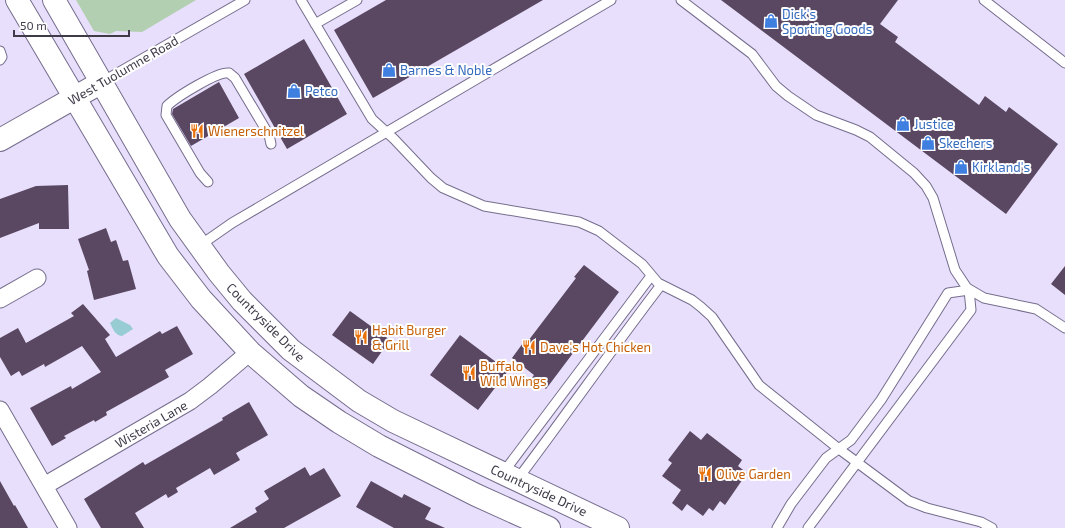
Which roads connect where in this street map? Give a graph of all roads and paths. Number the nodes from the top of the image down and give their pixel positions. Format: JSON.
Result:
{"nodes":[{"id":1,"x":17,"y":0,"type":"edge"},
{"id":2,"x":54,"y":0,"type":"edge"},
{"id":3,"x":246,"y":0,"type":"edge"},
{"id":4,"x":301,"y":0,"type":"edge"},
{"id":5,"x":357,"y":0,"type":"edge"},
{"id":6,"x":611,"y":0,"type":"edge"},
{"id":7,"x":680,"y":0,"type":"edge"},
{"id":8,"x":984,"y":0,"type":"edge"},
{"id":9,"x":315,"y":24,"type":"junction"},
{"id":10,"x":0,"y":51,"type":"edge"},
{"id":11,"x":0,"y":60,"type":"edge"},
{"id":12,"x":1065,"y":63,"type":"edge"},
{"id":13,"x":102,"y":82,"type":"junction"},
{"id":14,"x":74,"y":98,"type":"junction"},
{"id":15,"x":386,"y":132,"type":"junction"},
{"id":16,"x":0,"y":140,"type":"edge"},
{"id":17,"x":271,"y":144,"type":"dead end"},
{"id":18,"x":208,"y":182,"type":"dead end"},
{"id":19,"x":198,"y":247,"type":"junction"},
{"id":20,"x":651,"y":276,"type":"junction"},
{"id":21,"x":37,"y":278,"type":"dead end"},
{"id":22,"x":661,"y":284,"type":"junction"},
{"id":23,"x":969,"y":290,"type":"junction"},
{"id":24,"x":0,"y":299,"type":"edge"},
{"id":25,"x":1065,"y":328,"type":"edge"},
{"id":26,"x":250,"y":352,"type":"junction"},
{"id":27,"x":0,"y":410,"type":"edge"},
{"id":28,"x":839,"y":449,"type":"junction"},
{"id":29,"x":857,"y":462,"type":"junction"},
{"id":30,"x":510,"y":477,"type":"junction"},
{"id":31,"x":44,"y":486,"type":"junction"},
{"id":32,"x":68,"y":528,"type":"edge"},
{"id":33,"x":549,"y":528,"type":"edge"},
{"id":34,"x":618,"y":528,"type":"edge"},
{"id":35,"x":777,"y":528,"type":"edge"},
{"id":36,"x":808,"y":528,"type":"edge"},
{"id":37,"x":992,"y":528,"type":"edge"}],
"edges":[{"from":1,"to":14,"type":"street"},
{"from":2,"to":13,"type":"street","name":"Countryside Drive"},
{"from":3,"to":13,"type":"lane","name":"West Tuolumne Road"},
{"from":4,"to":9,"type":"lane"},
{"from":5,"to":9,"type":"lane"},
{"from":6,"to":15,"type":"lane"},
{"from":7,"to":23,"type":"lane"},
{"from":8,"to":12,"type":"lane"},
{"from":9,"to":15,"type":"lane"},
{"from":10,"to":11,"type":"lane"},
{"from":13,"to":14,"type":"street","name":"West Tuolumne Road"},
{"from":13,"to":19,"type":"street","name":"Countryside Drive"},
{"from":14,"to":16,"type":"street","name":"West Tuolumne Road"},
{"from":14,"to":26,"type":"street"},
{"from":15,"to":19,"type":"lane"},
{"from":15,"to":20,"type":"lane"},
{"from":17,"to":18,"type":"lane"},
{"from":19,"to":30,"type":"street","name":"Countryside Drive"},
{"from":20,"to":22,"type":"lane"},
{"from":20,"to":30,"type":"lane"},
{"from":21,"to":24,"type":"street"},
{"from":22,"to":28,"type":"lane"},
{"from":22,"to":30,"type":"lane"},
{"from":23,"to":25,"type":"lane"},
{"from":23,"to":28,"type":"lane"},
{"from":23,"to":29,"type":"lane"},
{"from":26,"to":31,"type":"street","name":"Wisteria Lane"},
{"from":26,"to":33,"type":"street"},
{"from":27,"to":31,"type":"street"},
{"from":28,"to":29,"type":"lane"},
{"from":28,"to":35,"type":"lane"},
{"from":29,"to":36,"type":"lane"},
{"from":29,"to":37,"type":"lane"},
{"from":30,"to":34,"type":"street","name":"Countryside Drive"},
{"from":31,"to":32,"type":"street"}]}
